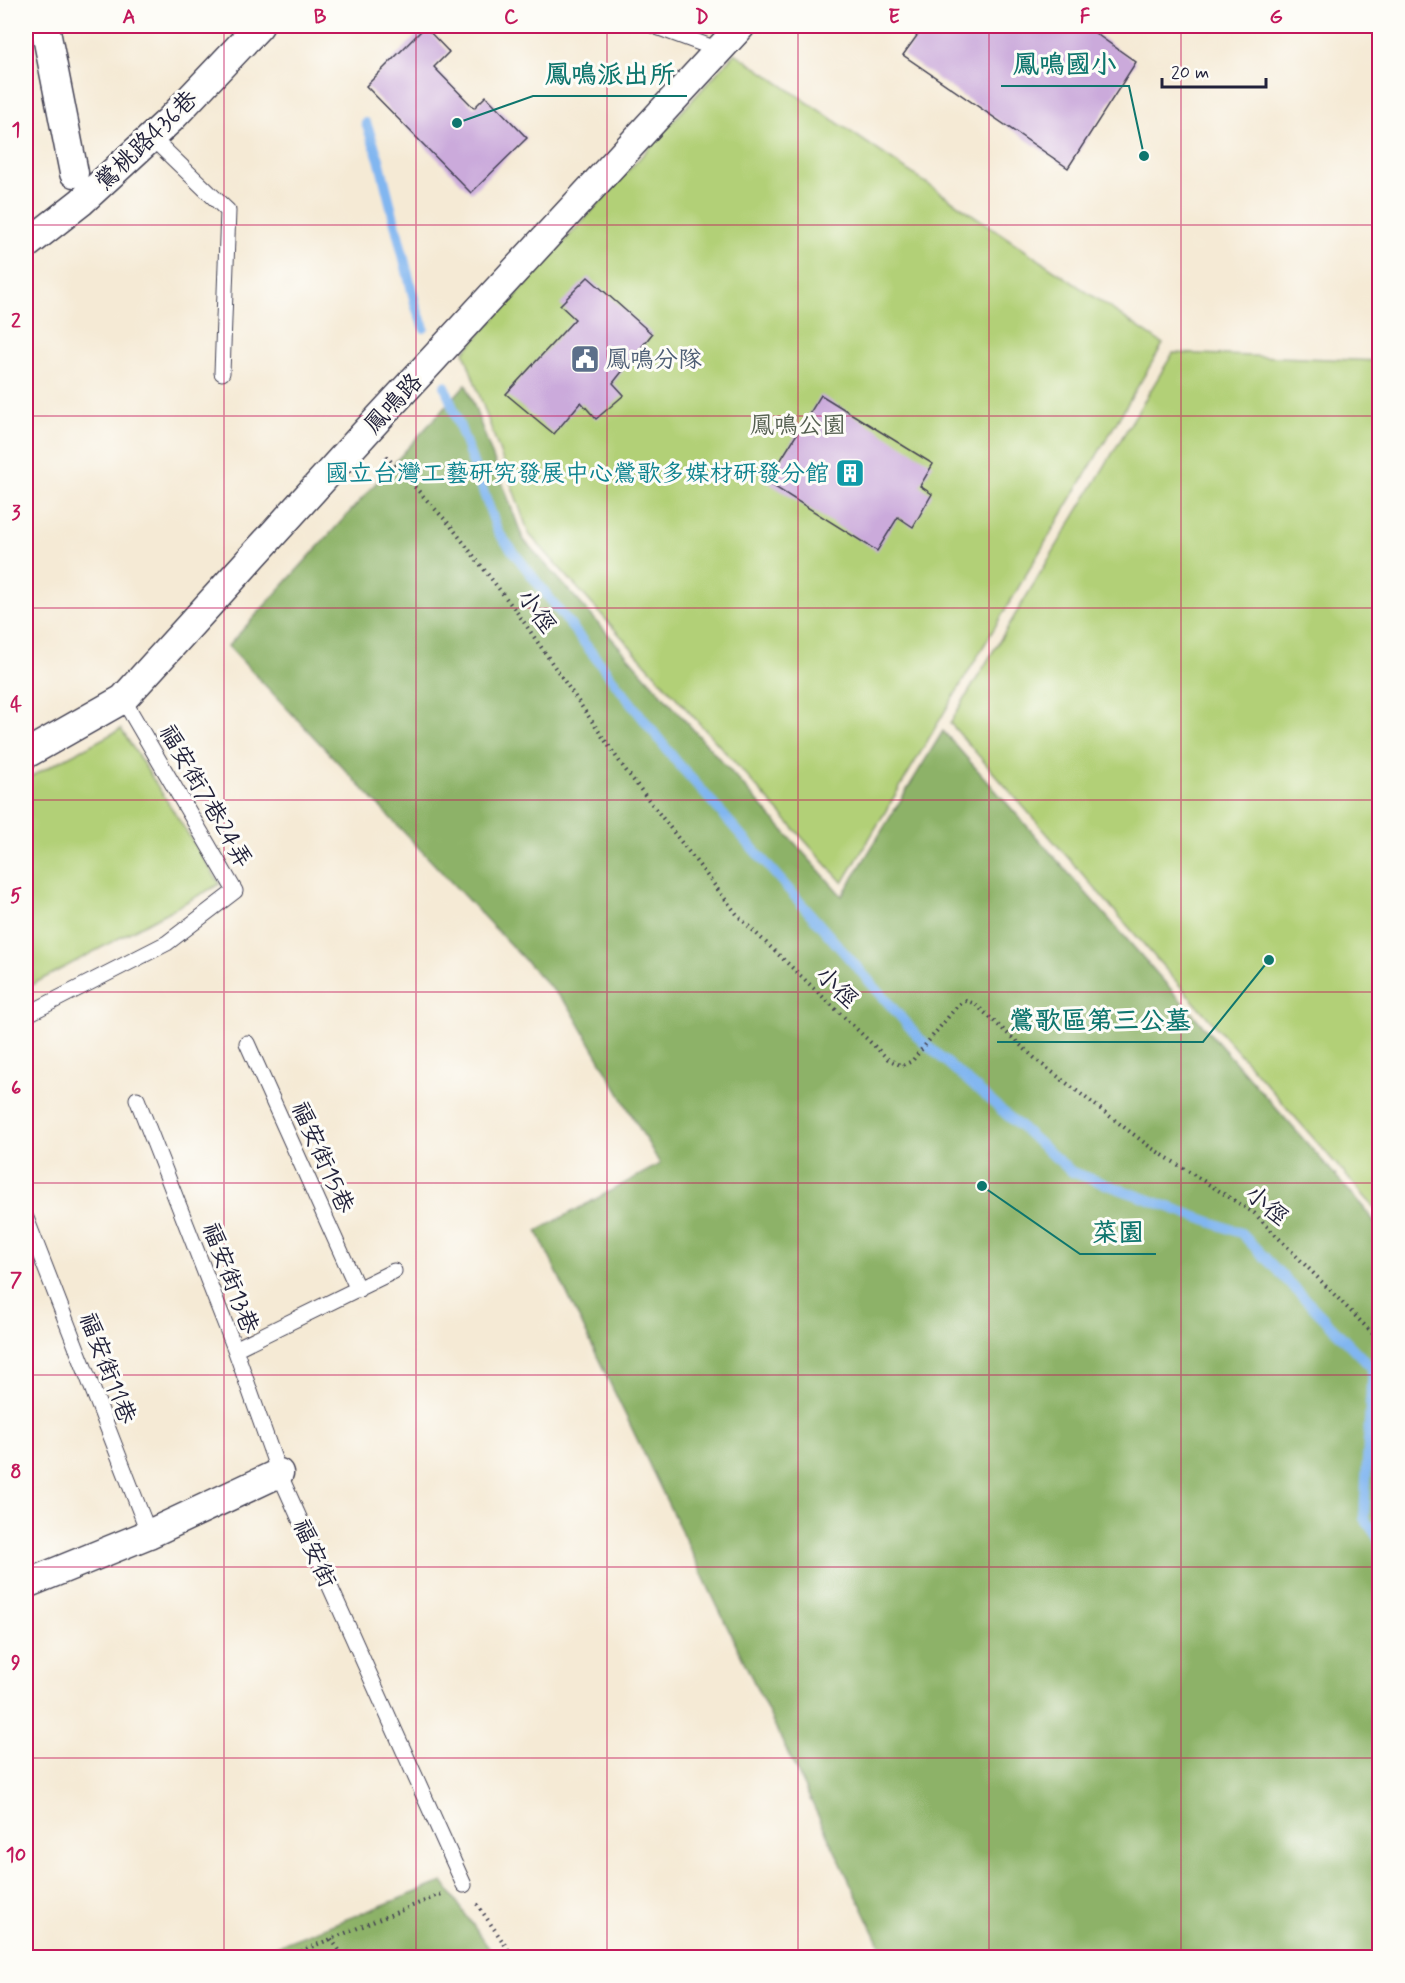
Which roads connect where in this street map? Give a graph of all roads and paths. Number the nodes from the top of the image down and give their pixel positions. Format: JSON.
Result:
{"nodes":[{"id":1,"x":45,"y":26,"type":"edge"},
{"id":2,"x":259,"y":26,"type":"edge"},
{"id":3,"x":654,"y":26,"type":"edge"},
{"id":4,"x":741,"y":26,"type":"edge"},
{"id":5,"x":719,"y":51,"type":"junction"},
{"id":6,"x":151,"y":137,"type":"junction"},
{"id":7,"x":74,"y":173,"type":"dead end"},
{"id":8,"x":26,"y":245,"type":"edge"},
{"id":9,"x":222,"y":373,"type":"dead end"},
{"id":10,"x":364,"y":433,"type":"junction"},
{"id":11,"x":123,"y":699,"type":"junction"},
{"id":12,"x":26,"y":754,"type":"edge"},
{"id":13,"x":26,"y":1015,"type":"edge"},
{"id":14,"x":247,"y":1043,"type":"dead end"},
{"id":15,"x":137,"y":1099,"type":"dead end"},
{"id":16,"x":26,"y":1218,"type":"edge"},
{"id":17,"x":394,"y":1271,"type":"dead end"},
{"id":18,"x":358,"y":1290,"type":"junction"},
{"id":19,"x":1380,"y":1341,"type":"edge"},
{"id":20,"x":235,"y":1349,"type":"junction"},
{"id":21,"x":279,"y":1473,"type":"junction"},
{"id":22,"x":149,"y":1534,"type":"junction"},
{"id":23,"x":27,"y":1581,"type":"edge"},
{"id":24,"x":464,"y":1885,"type":"junction"},
{"id":25,"x":330,"y":1939,"type":"junction"},
{"id":26,"x":284,"y":1958,"type":"edge"},
{"id":27,"x":345,"y":1958,"type":"edge"},
{"id":28,"x":514,"y":1958,"type":"edge"}],
"edges":[{"from":1,"to":7,"type":"street"},
{"from":2,"to":6,"type":"street","name":"鶯桃路436巷"},
{"from":3,"to":5,"type":"lane"},
{"from":4,"to":5,"type":"street","name":"鳳鳴路"},
{"from":5,"to":10,"type":"street","name":"鳳鳴路"},
{"from":6,"to":8,"type":"street","name":"鶯桃路436巷"},
{"from":6,"to":9,"type":"lane"},
{"from":10,"to":11,"type":"street","name":"鳳鳴路"},
{"from":10,"to":19,"type":"path","name":"小徑"},
{"from":11,"to":12,"type":"street","name":"鳳鳴路"},
{"from":11,"to":13,"type":"lane","name":"福安街7巷24弄"},
{"from":14,"to":18,"type":"lane","name":"福安街15巷"},
{"from":15,"to":20,"type":"lane","name":"福安街13巷"},
{"from":16,"to":22,"type":"lane","name":"福安街11巷"},
{"from":17,"to":18,"type":"lane"},
{"from":18,"to":20,"type":"lane"},
{"from":20,"to":21,"type":"lane","name":"福安街13巷"},
{"from":21,"to":22,"type":"street"},
{"from":21,"to":24,"type":"lane","name":"福安街"},
{"from":22,"to":23,"type":"street"},
{"from":24,"to":25,"type":"path"},
{"from":24,"to":28,"type":"path"},
{"from":25,"to":26,"type":"path"},
{"from":25,"to":27,"type":"path"}]}
